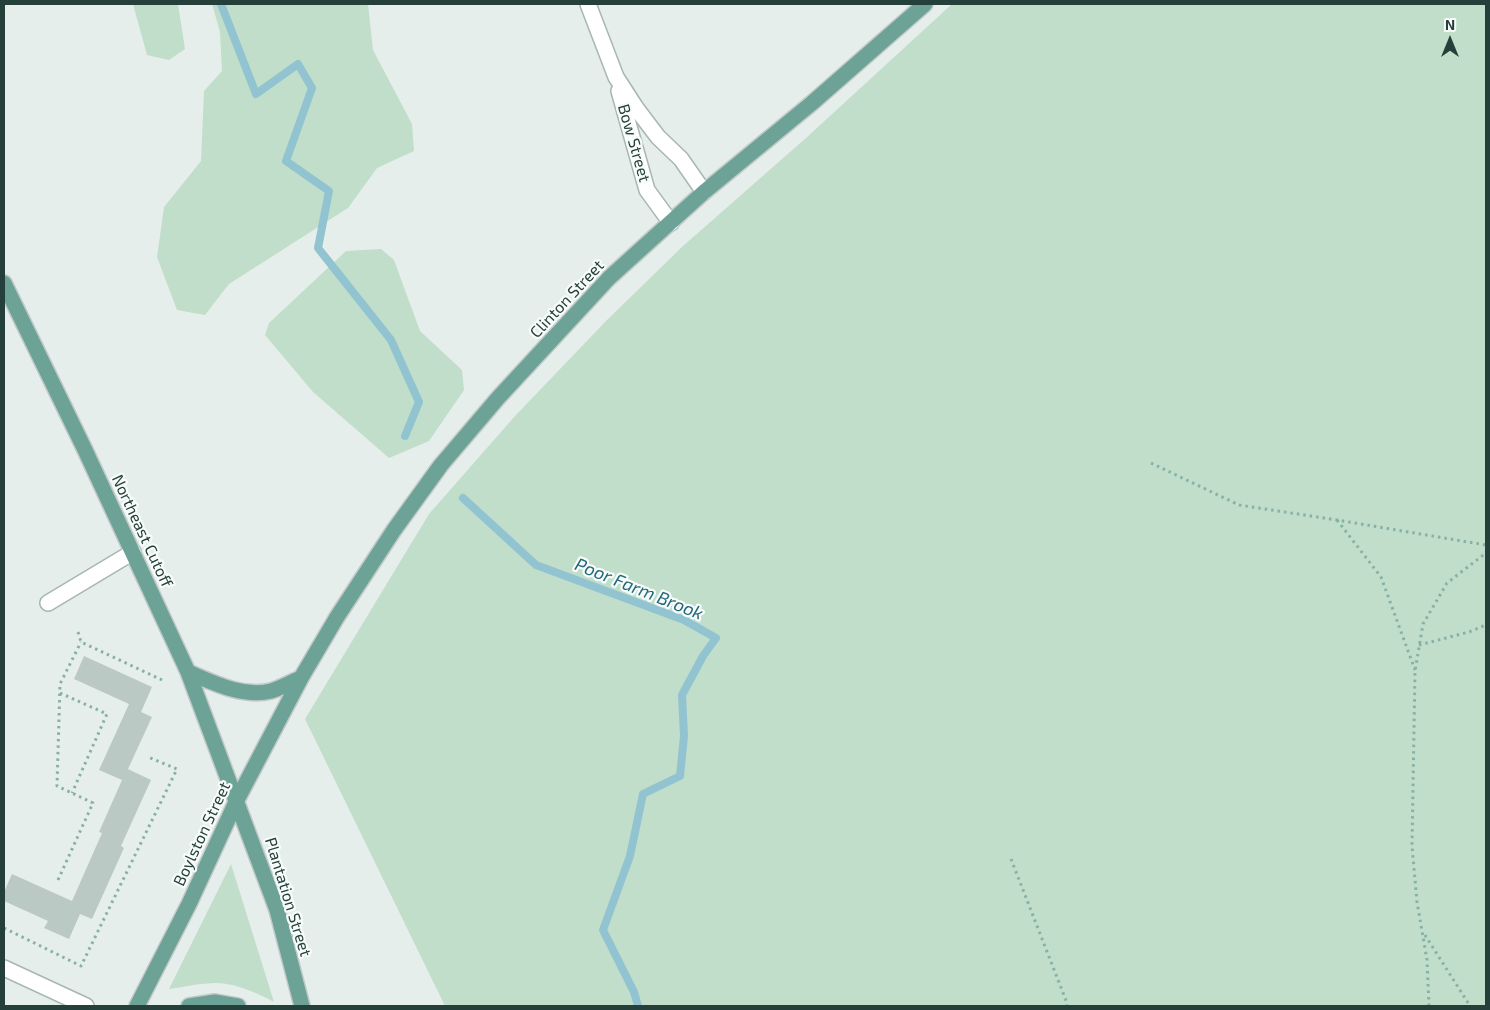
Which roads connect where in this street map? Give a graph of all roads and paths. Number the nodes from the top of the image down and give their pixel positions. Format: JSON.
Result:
{"nodes":[{"id":1,"x":588,"y":4,"type":"edge"},
{"id":2,"x":925,"y":4,"type":"edge"},
{"id":3,"x":608,"y":56,"type":"junction"},
{"id":4,"x":704,"y":192,"type":"junction"},
{"id":5,"x":671,"y":223,"type":"junction"},
{"id":6,"x":4,"y":283,"type":"edge"},
{"id":7,"x":1152,"y":463,"type":"dead end"},
{"id":8,"x":1336,"y":520,"type":"junction"},
{"id":9,"x":1486,"y":545,"type":"edge"},
{"id":10,"x":133,"y":552,"type":"junction"},
{"id":11,"x":1486,"y":552,"type":"edge"},
{"id":12,"x":48,"y":602,"type":"dead end"},
{"id":13,"x":1486,"y":625,"type":"edge"},
{"id":14,"x":78,"y":632,"type":"dead end"},
{"id":15,"x":81,"y":642,"type":"junction"},
{"id":16,"x":1419,"y":645,"type":"junction"},
{"id":17,"x":1415,"y":671,"type":"junction"},
{"id":18,"x":188,"y":672,"type":"junction"},
{"id":19,"x":301,"y":678,"type":"junction"},
{"id":20,"x":162,"y":680,"type":"dead end"},
{"id":21,"x":60,"y":693,"type":"junction"},
{"id":22,"x":148,"y":757,"type":"dead end"},
{"id":23,"x":72,"y":793,"type":"junction"},
{"id":24,"x":237,"y":800,"type":"junction"},
{"id":25,"x":1011,"y":859,"type":"dead end"},
{"id":26,"x":58,"y":880,"type":"dead end"},
{"id":27,"x":4,"y":928,"type":"edge"},
{"id":28,"x":1424,"y":935,"type":"junction"},
{"id":29,"x":4,"y":968,"type":"edge"},
{"id":30,"x":86,"y":1006,"type":"edge"},
{"id":31,"x":138,"y":1006,"type":"edge"},
{"id":32,"x":189,"y":1006,"type":"edge"},
{"id":33,"x":238,"y":1006,"type":"edge"},
{"id":34,"x":302,"y":1006,"type":"edge"},
{"id":35,"x":1067,"y":1006,"type":"edge"},
{"id":36,"x":1429,"y":1006,"type":"edge"},
{"id":37,"x":1470,"y":1006,"type":"edge"}],
"edges":[{"from":1,"to":3,"type":"street","name":"Bow Street"},
{"from":2,"to":4,"type":"main road","name":"Clinton Street"},
{"from":3,"to":4,"type":"street","name":"Bow Street"},
{"from":3,"to":5,"type":"street","name":"Bow Street"},
{"from":4,"to":5,"type":"main road","name":"Clinton Street"},
{"from":5,"to":19,"type":"main road","name":"Clinton Street"},
{"from":6,"to":10,"type":"main road","name":"Northeast Cutoff"},
{"from":7,"to":8,"type":"path"},
{"from":8,"to":9,"type":"path"},
{"from":8,"to":17,"type":"path"},
{"from":10,"to":12,"type":"street"},
{"from":10,"to":18,"type":"main road","name":"Northeast Cutoff"},
{"from":11,"to":16,"type":"path"},
{"from":13,"to":16,"type":"path"},
{"from":14,"to":15,"type":"path"},
{"from":15,"to":20,"type":"path"},
{"from":15,"to":21,"type":"path"},
{"from":16,"to":17,"type":"path"},
{"from":17,"to":28,"type":"path"},
{"from":18,"to":19,"type":"main road"},
{"from":18,"to":24,"type":"main road","name":"Northeast Cutoff"},
{"from":19,"to":24,"type":"main road","name":"Boylston Street"},
{"from":21,"to":23,"type":"path"},
{"from":21,"to":23,"type":"path"},
{"from":22,"to":27,"type":"path"},
{"from":23,"to":26,"type":"path"},
{"from":24,"to":31,"type":"main road","name":"Boylston Street"},
{"from":24,"to":34,"type":"main road","name":"Plantation Street"},
{"from":25,"to":35,"type":"path"},
{"from":28,"to":36,"type":"path"},
{"from":28,"to":37,"type":"path"},
{"from":29,"to":30,"type":"street"},
{"from":32,"to":33,"type":"main road"}]}
